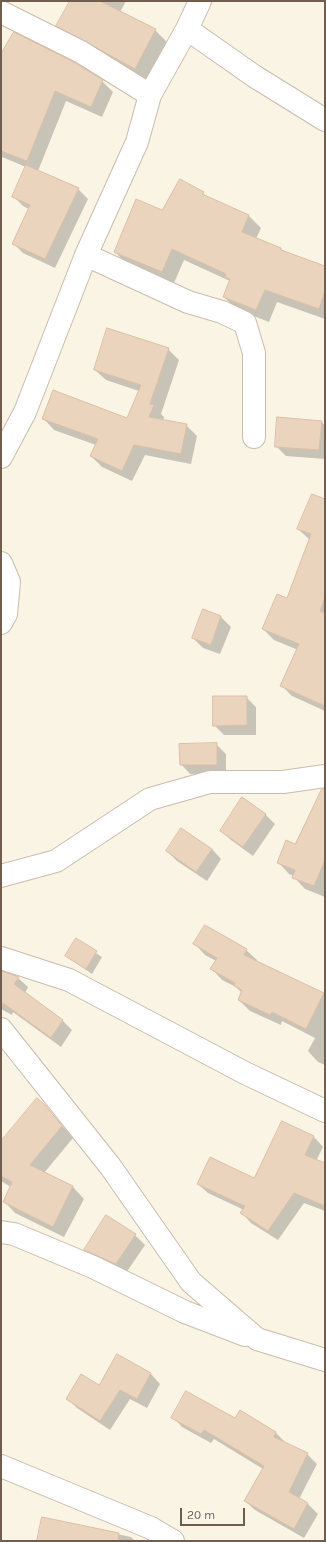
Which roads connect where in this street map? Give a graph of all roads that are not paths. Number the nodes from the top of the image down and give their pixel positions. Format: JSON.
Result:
{"nodes":[{"id":1,"x":200,"y":1,"type":"edge"},
{"id":2,"x":1,"y":12,"type":"edge"},
{"id":3,"x":188,"y":29,"type":"junction"},
{"id":4,"x":150,"y":95,"type":"junction"},
{"id":5,"x":325,"y":120,"type":"edge"},
{"id":6,"x":86,"y":255,"type":"junction"},
{"id":7,"x":254,"y":437,"type":"dead end"},
{"id":8,"x":1,"y":457,"type":"edge"},
{"id":9,"x":1,"y":563,"type":"edge"},
{"id":10,"x":1,"y":622,"type":"edge"},
{"id":11,"x":325,"y":776,"type":"edge"},
{"id":12,"x":1,"y":876,"type":"edge"},
{"id":13,"x":1,"y":958,"type":"edge"},
{"id":14,"x":1,"y":1029,"type":"edge"},
{"id":15,"x":325,"y":1110,"type":"edge"},
{"id":16,"x":1,"y":1232,"type":"edge"},
{"id":17,"x":257,"y":1339,"type":"junction"},
{"id":18,"x":322,"y":1352,"type":"edge"},
{"id":19,"x":1,"y":1466,"type":"edge"},
{"id":20,"x":173,"y":1541,"type":"edge"}],
"edges":[{"from":1,"to":3,"type":"street"},
{"from":2,"to":4,"type":"street"},
{"from":3,"to":4,"type":"street"},
{"from":3,"to":5,"type":"street"},
{"from":4,"to":6,"type":"street"},
{"from":6,"to":7,"type":"street"},
{"from":6,"to":8,"type":"street"},
{"from":9,"to":10,"type":"street"},
{"from":11,"to":12,"type":"street"},
{"from":13,"to":15,"type":"street"},
{"from":14,"to":17,"type":"street"},
{"from":16,"to":17,"type":"street"},
{"from":17,"to":18,"type":"street"},
{"from":19,"to":20,"type":"street"}]}
